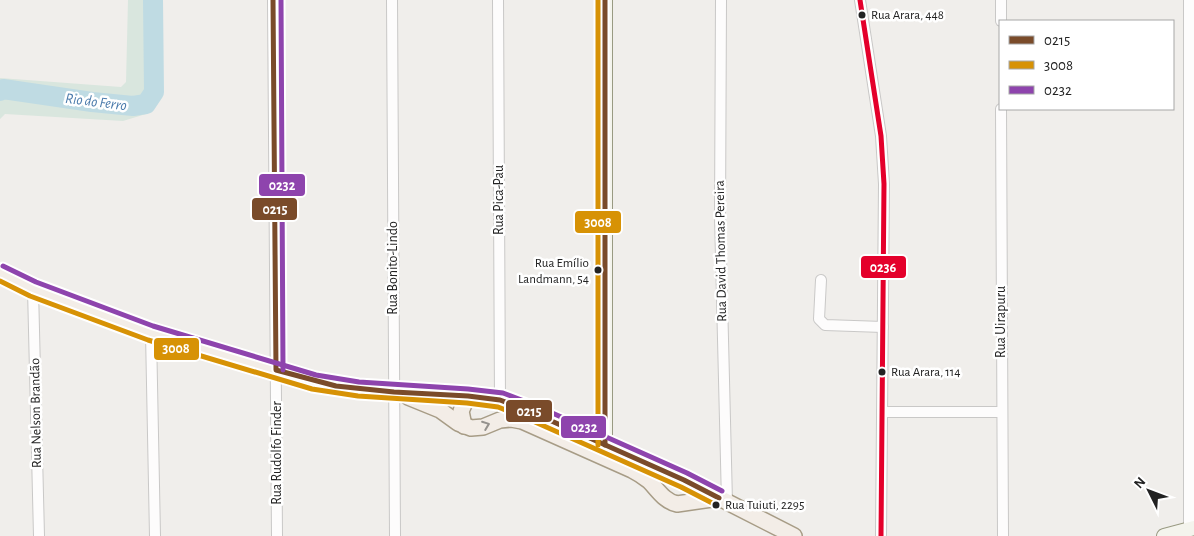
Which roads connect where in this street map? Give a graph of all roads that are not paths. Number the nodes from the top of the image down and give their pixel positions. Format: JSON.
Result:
{"nodes":[{"id":1,"x":273,"y":0,"type":"edge"},
{"id":2,"x":392,"y":0,"type":"edge"},
{"id":3,"x":498,"y":0,"type":"edge"},
{"id":4,"x":605,"y":0,"type":"edge"},
{"id":5,"x":721,"y":0,"type":"edge"},
{"id":6,"x":860,"y":0,"type":"edge"},
{"id":7,"x":1001,"y":0,"type":"edge"},
{"id":8,"x":1190,"y":0,"type":"edge"},
{"id":9,"x":1001,"y":20,"type":"edge"},
{"id":10,"x":1001,"y":110,"type":"edge"},
{"id":11,"x":0,"y":273,"type":"edge"},
{"id":12,"x":821,"y":280,"type":"dead end"},
{"id":13,"x":33,"y":289,"type":"junction"},
{"id":14,"x":883,"y":327,"type":"junction"},
{"id":15,"x":151,"y":333,"type":"junction"},
{"id":16,"x":276,"y":370,"type":"junction"},
{"id":17,"x":394,"y":392,"type":"junction"},
{"id":18,"x":468,"y":396,"type":"junction"},
{"id":19,"x":500,"y":400,"type":"junction"},
{"id":20,"x":882,"y":412,"type":"junction"},
{"id":21,"x":1001,"y":412,"type":"junction"},
{"id":22,"x":464,"y":426,"type":"junction"},
{"id":23,"x":605,"y":445,"type":"junction"},
{"id":24,"x":684,"y":480,"type":"junction"},
{"id":25,"x":723,"y":500,"type":"junction"},
{"id":26,"x":677,"y":504,"type":"junction"},
{"id":27,"x":1192,"y":529,"type":"edge"},
{"id":28,"x":787,"y":534,"type":"edge"},
{"id":29,"x":38,"y":536,"type":"edge"},
{"id":30,"x":155,"y":536,"type":"edge"},
{"id":31,"x":277,"y":536,"type":"edge"},
{"id":32,"x":395,"y":536,"type":"edge"},
{"id":33,"x":881,"y":536,"type":"edge"},
{"id":34,"x":1003,"y":536,"type":"edge"},
{"id":35,"x":1164,"y":536,"type":"edge"}],
"edges":[{"from":1,"to":16,"type":"street","name":"Rua Rudolfo Finder"},
{"from":2,"to":17,"type":"street","name":"Rua Bonito-Lindo"},
{"from":3,"to":19,"type":"street","name":"Rua Pica-Pau"},
{"from":4,"to":23,"type":"street"},
{"from":5,"to":25,"type":"street","name":"Rua David Thomas Pereira"},
{"from":6,"to":14,"type":"street"},
{"from":7,"to":9,"type":"street"},
{"from":8,"to":27,"type":"street"},
{"from":10,"to":21,"type":"street","name":"Rua Uirapuru"},
{"from":11,"to":13,"type":"main road"},
{"from":12,"to":14,"type":"street"},
{"from":13,"to":15,"type":"main road"},
{"from":13,"to":29,"type":"street","name":"Rua Nelson Brandão"},
{"from":14,"to":20,"type":"street"},
{"from":15,"to":16,"type":"main road"},
{"from":15,"to":30,"type":"street"},
{"from":16,"to":17,"type":"main road"},
{"from":16,"to":31,"type":"street","name":"Rua Rudolfo Finder"},
{"from":17,"to":18,"type":"main road"},
{"from":17,"to":22,"type":"main road"},
{"from":17,"to":32,"type":"street","name":"Rua Bonito-Lindo"},
{"from":18,"to":19,"type":"main road"},
{"from":18,"to":22,"type":"main road"},
{"from":19,"to":23,"type":"main road"},
{"from":20,"to":21,"type":"street"},
{"from":20,"to":33,"type":"street"},
{"from":21,"to":34,"type":"street","name":"Rua Uirapuru"},
{"from":22,"to":26,"type":"main road","one_way":true},
{"from":23,"to":24,"type":"main road"},
{"from":24,"to":25,"type":"main road"},
{"from":24,"to":26,"type":"main road"},
{"from":25,"to":26,"type":"main road"},
{"from":25,"to":28,"type":"main road"},
{"from":27,"to":35,"type":"street"}]}
